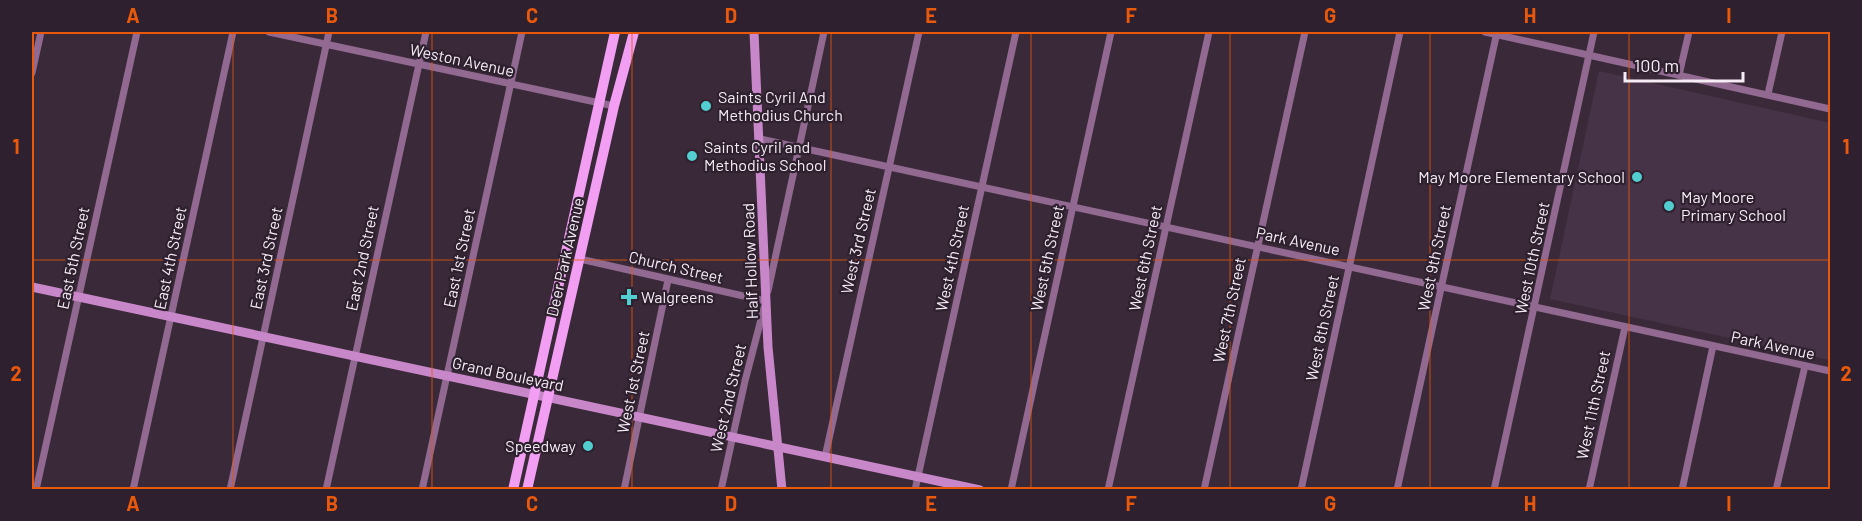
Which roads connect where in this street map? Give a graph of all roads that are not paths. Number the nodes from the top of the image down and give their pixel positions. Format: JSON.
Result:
{"nodes":[{"id":1,"x":41,"y":32,"type":"edge"},
{"id":2,"x":137,"y":32,"type":"edge"},
{"id":3,"x":233,"y":32,"type":"edge"},
{"id":4,"x":269,"y":32,"type":"edge"},
{"id":5,"x":329,"y":32,"type":"edge"},
{"id":6,"x":426,"y":32,"type":"edge"},
{"id":7,"x":522,"y":32,"type":"edge"},
{"id":8,"x":615,"y":32,"type":"edge"},
{"id":9,"x":634,"y":32,"type":"edge"},
{"id":10,"x":754,"y":32,"type":"edge"},
{"id":11,"x":824,"y":32,"type":"edge"},
{"id":12,"x":919,"y":32,"type":"edge"},
{"id":13,"x":1016,"y":32,"type":"edge"},
{"id":14,"x":1111,"y":32,"type":"edge"},
{"id":15,"x":1209,"y":32,"type":"edge"},
{"id":16,"x":1305,"y":32,"type":"edge"},
{"id":17,"x":1400,"y":32,"type":"edge"},
{"id":18,"x":1485,"y":32,"type":"edge"},
{"id":19,"x":1594,"y":32,"type":"edge"},
{"id":20,"x":1689,"y":32,"type":"edge"},
{"id":21,"x":1782,"y":32,"type":"edge"},
{"id":22,"x":1497,"y":33,"type":"edge"},
{"id":23,"x":327,"y":43,"type":"junction"},
{"id":24,"x":1589,"y":56,"type":"junction"},
{"id":25,"x":419,"y":64,"type":"junction"},
{"id":26,"x":32,"y":74,"type":"edge"},
{"id":27,"x":1679,"y":75,"type":"junction"},
{"id":28,"x":511,"y":84,"type":"junction"},
{"id":29,"x":1768,"y":94,"type":"junction"},
{"id":30,"x":598,"y":103,"type":"junction"},
{"id":31,"x":614,"y":106,"type":"junction"},
{"id":32,"x":1830,"y":108,"type":"edge"},
{"id":33,"x":760,"y":139,"type":"junction"},
{"id":34,"x":800,"y":148,"type":"junction"},
{"id":35,"x":889,"y":166,"type":"junction"},
{"id":36,"x":982,"y":187,"type":"junction"},
{"id":37,"x":1072,"y":206,"type":"junction"},
{"id":38,"x":1166,"y":226,"type":"junction"},
{"id":39,"x":1257,"y":247,"type":"junction"},
{"id":40,"x":580,"y":259,"type":"junction"},
{"id":41,"x":1350,"y":266,"type":"junction"},
{"id":42,"x":668,"y":280,"type":"junction"},
{"id":43,"x":32,"y":286,"type":"edge"},
{"id":44,"x":1441,"y":287,"type":"junction"},
{"id":45,"x":79,"y":297,"type":"junction"},
{"id":46,"x":766,"y":301,"type":"junction"},
{"id":47,"x":1535,"y":307,"type":"junction"},
{"id":48,"x":171,"y":316,"type":"junction"},
{"id":49,"x":1625,"y":327,"type":"junction"},
{"id":50,"x":264,"y":336,"type":"junction"},
{"id":51,"x":1713,"y":346,"type":"junction"},
{"id":52,"x":354,"y":356,"type":"junction"},
{"id":53,"x":1805,"y":366,"type":"junction"},
{"id":54,"x":1830,"y":371,"type":"edge"},
{"id":55,"x":447,"y":377,"type":"junction"},
{"id":56,"x":535,"y":395,"type":"junction"},
{"id":57,"x":549,"y":398,"type":"junction"},
{"id":58,"x":640,"y":418,"type":"junction"},
{"id":59,"x":733,"y":438,"type":"junction"},
{"id":60,"x":778,"y":448,"type":"junction"},
{"id":61,"x":825,"y":458,"type":"junction"},
{"id":62,"x":918,"y":476,"type":"junction"},
{"id":63,"x":36,"y":489,"type":"edge"},
{"id":64,"x":133,"y":489,"type":"edge"},
{"id":65,"x":230,"y":489,"type":"edge"},
{"id":66,"x":326,"y":489,"type":"edge"},
{"id":67,"x":422,"y":489,"type":"edge"},
{"id":68,"x":513,"y":489,"type":"edge"},
{"id":69,"x":527,"y":489,"type":"edge"},
{"id":70,"x":624,"y":489,"type":"edge"},
{"id":71,"x":721,"y":489,"type":"edge"},
{"id":72,"x":782,"y":489,"type":"edge"},
{"id":73,"x":915,"y":489,"type":"edge"},
{"id":74,"x":980,"y":489,"type":"edge"},
{"id":75,"x":1011,"y":489,"type":"edge"},
{"id":76,"x":1108,"y":489,"type":"edge"},
{"id":77,"x":1204,"y":489,"type":"edge"},
{"id":78,"x":1301,"y":489,"type":"edge"},
{"id":79,"x":1397,"y":489,"type":"edge"},
{"id":80,"x":1494,"y":489,"type":"edge"},
{"id":81,"x":1589,"y":489,"type":"edge"},
{"id":82,"x":1682,"y":489,"type":"edge"},
{"id":83,"x":1776,"y":489,"type":"edge"}],
"edges":[{"from":1,"to":26,"type":"street"},
{"from":2,"to":45,"type":"street","name":"East 5th Street"},
{"from":3,"to":48,"type":"street","name":"East 4th Street"},
{"from":4,"to":23,"type":"street","name":"Weston Avenue"},
{"from":5,"to":23,"type":"street","name":"East 3rd Street"},
{"from":6,"to":25,"type":"street","name":"East 2nd Street"},
{"from":7,"to":28,"type":"street","name":"East 1st Street"},
{"from":8,"to":30,"type":"main road","name":"Deer Park Avenue"},
{"from":9,"to":31,"type":"main road","name":"Deer Park Avenue"},
{"from":10,"to":33,"type":"street","name":"Half Hollow Road"},
{"from":11,"to":34,"type":"street","name":"West 2nd Street"},
{"from":12,"to":35,"type":"street","name":"West 3rd Street"},
{"from":13,"to":36,"type":"street","name":"West 4th Street"},
{"from":14,"to":37,"type":"street","name":"West 5th Street"},
{"from":15,"to":38,"type":"street","name":"West 6th Street"},
{"from":16,"to":39,"type":"street","name":"West 7th Street"},
{"from":17,"to":41,"type":"street","name":"West 8th Street"},
{"from":18,"to":22,"type":"street"},
{"from":19,"to":24,"type":"street","name":"West 10th Street"},
{"from":20,"to":27,"type":"street"},
{"from":21,"to":29,"type":"street"},
{"from":22,"to":24,"type":"street"},
{"from":22,"to":44,"type":"street","name":"West 9th Street"},
{"from":23,"to":25,"type":"street","name":"Weston Avenue"},
{"from":23,"to":50,"type":"street","name":"East 3rd Street"},
{"from":24,"to":27,"type":"street"},
{"from":24,"to":47,"type":"street","name":"West 10th Street"},
{"from":25,"to":28,"type":"street","name":"Weston Avenue"},
{"from":25,"to":52,"type":"street","name":"East 2nd Street"},
{"from":27,"to":29,"type":"street"},
{"from":28,"to":30,"type":"street","name":"Weston Avenue"},
{"from":28,"to":55,"type":"street","name":"East 1st Street"},
{"from":29,"to":32,"type":"street"},
{"from":30,"to":31,"type":"street","name":"Weston Avenue"},
{"from":30,"to":56,"type":"main road","name":"Deer Park Avenue"},
{"from":31,"to":40,"type":"main road","name":"Deer Park Avenue"},
{"from":33,"to":34,"type":"street","name":"Park Avenue"},
{"from":33,"to":46,"type":"street","name":"Half Hollow Road"},
{"from":34,"to":35,"type":"street","name":"Park Avenue"},
{"from":34,"to":46,"type":"street","name":"West 2nd Street"},
{"from":35,"to":36,"type":"street","name":"Park Avenue"},
{"from":35,"to":61,"type":"street","name":"West 3rd Street"},
{"from":36,"to":37,"type":"street","name":"Park Avenue"},
{"from":36,"to":62,"type":"street","name":"West 4th Street"},
{"from":37,"to":38,"type":"street","name":"Park Avenue"},
{"from":37,"to":75,"type":"street","name":"West 5th Street"},
{"from":38,"to":39,"type":"street","name":"Park Avenue"},
{"from":38,"to":76,"type":"street","name":"West 6th Street"},
{"from":39,"to":41,"type":"street","name":"Park Avenue"},
{"from":39,"to":77,"type":"street","name":"West 7th Street"},
{"from":40,"to":42,"type":"street","name":"Church Street"},
{"from":40,"to":57,"type":"main road","name":"Deer Park Avenue"},
{"from":41,"to":44,"type":"street","name":"Park Avenue"},
{"from":41,"to":78,"type":"street","name":"West 8th Street"},
{"from":42,"to":46,"type":"street","name":"Church Street"},
{"from":42,"to":58,"type":"street","name":"West 1st Street"},
{"from":43,"to":45,"type":"street","name":"Grand Boulevard"},
{"from":44,"to":47,"type":"street","name":"Park Avenue"},
{"from":44,"to":79,"type":"street","name":"West 9th Street"},
{"from":45,"to":48,"type":"street","name":"Grand Boulevard"},
{"from":45,"to":63,"type":"street","name":"East 5th Street"},
{"from":46,"to":59,"type":"street","name":"West 2nd Street"},
{"from":46,"to":60,"type":"street","name":"Half Hollow Road"},
{"from":47,"to":49,"type":"street","name":"Park Avenue"},
{"from":47,"to":80,"type":"street","name":"West 10th Street"},
{"from":48,"to":50,"type":"street","name":"Grand Boulevard"},
{"from":48,"to":64,"type":"street","name":"East 4th Street"},
{"from":49,"to":51,"type":"street","name":"Park Avenue"},
{"from":49,"to":81,"type":"street","name":"West 11th Street"},
{"from":50,"to":52,"type":"street","name":"Grand Boulevard"},
{"from":50,"to":65,"type":"street","name":"East 3rd Street"},
{"from":51,"to":53,"type":"street","name":"Park Avenue"},
{"from":51,"to":82,"type":"street"},
{"from":52,"to":55,"type":"street","name":"Grand Boulevard"},
{"from":52,"to":66,"type":"street","name":"East 2nd Street"},
{"from":53,"to":54,"type":"street","name":"Park Avenue"},
{"from":53,"to":83,"type":"street"},
{"from":55,"to":56,"type":"street","name":"Grand Boulevard"},
{"from":55,"to":67,"type":"street","name":"East 1st Street"},
{"from":56,"to":57,"type":"street","name":"Grand Boulevard"},
{"from":56,"to":68,"type":"main road","name":"Deer Park Avenue"},
{"from":57,"to":58,"type":"street","name":"Grand Boulevard"},
{"from":57,"to":69,"type":"main road","name":"Deer Park Avenue"},
{"from":58,"to":59,"type":"street","name":"Grand Boulevard"},
{"from":58,"to":70,"type":"street","name":"West 1st Street"},
{"from":59,"to":60,"type":"street","name":"Grand Boulevard"},
{"from":59,"to":71,"type":"street","name":"West 2nd Street"},
{"from":60,"to":61,"type":"street","name":"Grand Boulevard"},
{"from":60,"to":72,"type":"street","name":"Half Hollow Road"},
{"from":61,"to":62,"type":"street","name":"Grand Boulevard"},
{"from":62,"to":73,"type":"street","name":"West 4th Street"},
{"from":62,"to":74,"type":"street","name":"Grand Boulevard"}]}
